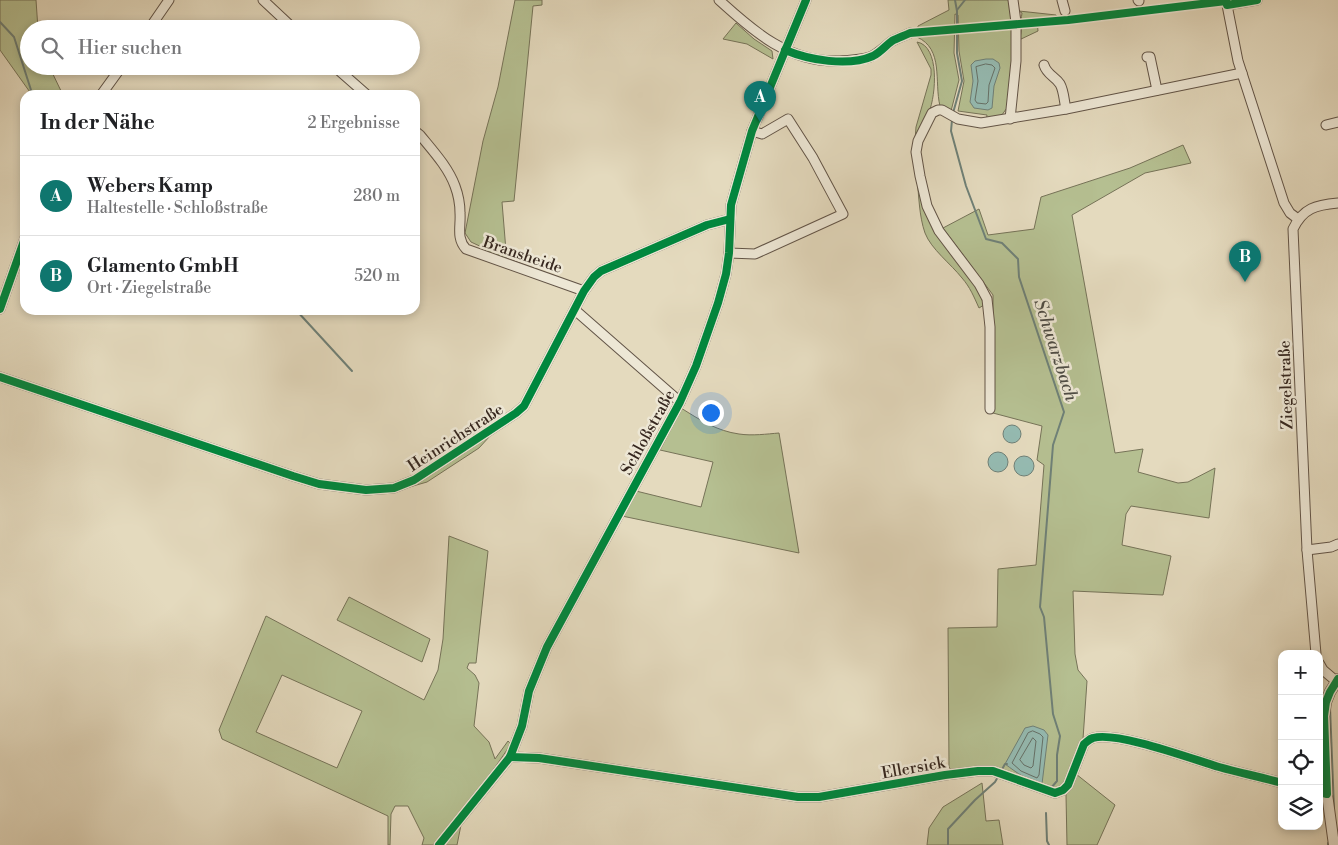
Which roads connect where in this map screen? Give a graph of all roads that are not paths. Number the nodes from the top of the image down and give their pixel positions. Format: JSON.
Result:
{"nodes":[{"id":1,"x":169,"y":0,"type":"edge"},
{"id":2,"x":263,"y":0,"type":"edge"},
{"id":3,"x":719,"y":0,"type":"edge"},
{"id":4,"x":806,"y":0,"type":"edge"},
{"id":5,"x":1013,"y":0,"type":"edge"},
{"id":6,"x":1062,"y":0,"type":"edge"},
{"id":7,"x":1257,"y":0,"type":"edge"},
{"id":8,"x":1226,"y":3,"type":"edge"},
{"id":9,"x":1065,"y":11,"type":"dead end"},
{"id":10,"x":155,"y":20,"type":"edge"},
{"id":11,"x":284,"y":20,"type":"edge"},
{"id":12,"x":910,"y":33,"type":"dead end"},
{"id":13,"x":785,"y":50,"type":"junction"},
{"id":14,"x":1147,"y":57,"type":"dead end"},
{"id":15,"x":1044,"y":66,"type":"dead end"},
{"id":16,"x":1242,"y":73,"type":"junction"},
{"id":17,"x":115,"y":75,"type":"edge"},
{"id":18,"x":344,"y":75,"type":"edge"},
{"id":19,"x":105,"y":90,"type":"edge"},
{"id":20,"x":361,"y":90,"type":"edge"},
{"id":21,"x":1157,"y":90,"type":"junction"},
{"id":22,"x":1066,"y":109,"type":"junction"},
{"id":23,"x":1010,"y":120,"type":"junction"},
{"id":24,"x":1338,"y":122,"type":"edge"},
{"id":25,"x":1326,"y":125,"type":"dead end"},
{"id":26,"x":752,"y":131,"type":"junction"},
{"id":27,"x":420,"y":137,"type":"edge"},
{"id":28,"x":1338,"y":204,"type":"edge"},
{"id":29,"x":730,"y":219,"type":"junction"},
{"id":30,"x":1298,"y":219,"type":"junction"},
{"id":31,"x":20,"y":252,"type":"edge"},
{"id":32,"x":729,"y":253,"type":"junction"},
{"id":33,"x":584,"y":290,"type":"junction"},
{"id":34,"x":0,"y":308,"type":"edge"},
{"id":35,"x":575,"y":310,"type":"junction"},
{"id":36,"x":0,"y":377,"type":"edge"},
{"id":37,"x":680,"y":402,"type":"junction"},
{"id":38,"x":990,"y":409,"type":"dead end"},
{"id":39,"x":1338,"y":544,"type":"edge"},
{"id":40,"x":1307,"y":550,"type":"junction"},
{"id":41,"x":1316,"y":650,"type":"edge"},
{"id":42,"x":1323,"y":670,"type":"edge"},
{"id":43,"x":1337,"y":680,"type":"edge"},
{"id":44,"x":510,"y":757,"type":"junction"},
{"id":45,"x":1278,"y":782,"type":"edge"},
{"id":46,"x":1323,"y":793,"type":"edge"},
{"id":47,"x":439,"y":845,"type":"edge"},
{"id":48,"x":1334,"y":845,"type":"edge"}],
"edges":[{"from":1,"to":10,"type":"street"},
{"from":2,"to":11,"type":"street"},
{"from":3,"to":13,"type":"street"},
{"from":4,"to":13,"type":"street","name":"Schloßstraße"},
{"from":5,"to":23,"type":"street"},
{"from":6,"to":9,"type":"street"},
{"from":7,"to":8,"type":"street"},
{"from":8,"to":16,"type":"street"},
{"from":12,"to":13,"type":"street"},
{"from":13,"to":26,"type":"street","name":"Schloßstraße"},
{"from":14,"to":21,"type":"street"},
{"from":15,"to":22,"type":"street"},
{"from":16,"to":21,"type":"street"},
{"from":16,"to":30,"type":"street"},
{"from":17,"to":19,"type":"street"},
{"from":18,"to":20,"type":"street"},
{"from":21,"to":22,"type":"street"},
{"from":22,"to":23,"type":"street"},
{"from":23,"to":38,"type":"street"},
{"from":24,"to":25,"type":"street"},
{"from":26,"to":29,"type":"street","name":"Schloßstraße"},
{"from":26,"to":32,"type":"street"},
{"from":27,"to":33,"type":"street","name":"Bransheide"},
{"from":28,"to":30,"type":"street"},
{"from":29,"to":32,"type":"street","name":"Schloßstraße"},
{"from":29,"to":33,"type":"street","name":"Heinrichstraße"},
{"from":30,"to":40,"type":"street","name":"Ziegelstraße"},
{"from":31,"to":34,"type":"street"},
{"from":32,"to":37,"type":"street","name":"Schloßstraße"},
{"from":33,"to":35,"type":"street","name":"Heinrichstraße"},
{"from":35,"to":36,"type":"street","name":"Heinrichstraße"},
{"from":35,"to":37,"type":"street"},
{"from":37,"to":44,"type":"street","name":"Schloßstraße"},
{"from":39,"to":40,"type":"street"},
{"from":40,"to":41,"type":"street","name":"Ziegelstraße"},
{"from":42,"to":43,"type":"street"},
{"from":43,"to":46,"type":"street"},
{"from":44,"to":45,"type":"street","name":"Ellersiek"},
{"from":44,"to":47,"type":"street","name":"Schloßstraße"},
{"from":46,"to":48,"type":"street"}]}
